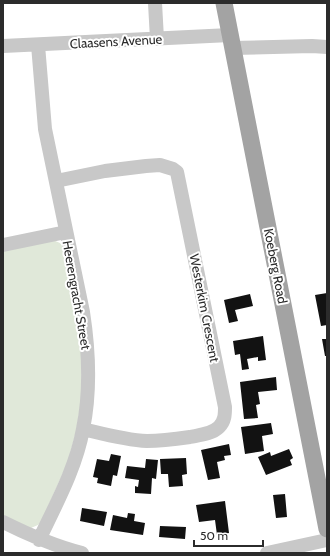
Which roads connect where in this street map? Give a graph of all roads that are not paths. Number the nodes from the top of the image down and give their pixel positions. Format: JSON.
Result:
{"nodes":[{"id":1,"x":155,"y":3,"type":"edge"},
{"id":2,"x":224,"y":3,"type":"edge"},
{"id":3,"x":157,"y":39,"type":"junction"},
{"id":4,"x":231,"y":42,"type":"junction"},
{"id":5,"x":38,"y":45,"type":"junction"},
{"id":6,"x":3,"y":46,"type":"edge"},
{"id":7,"x":327,"y":47,"type":"edge"},
{"id":8,"x":56,"y":180,"type":"junction"},
{"id":9,"x":66,"y":232,"type":"junction"},
{"id":10,"x":3,"y":245,"type":"edge"},
{"id":11,"x":83,"y":429,"type":"junction"},
{"id":12,"x":3,"y":522,"type":"edge"},
{"id":13,"x":327,"y":529,"type":"edge"},
{"id":14,"x":39,"y":540,"type":"junction"},
{"id":15,"x":327,"y":540,"type":"edge"},
{"id":16,"x":82,"y":553,"type":"edge"},
{"id":17,"x":267,"y":553,"type":"edge"}],
"edges":[{"from":1,"to":3,"type":"street"},
{"from":2,"to":4,"type":"main road","name":"Koeberg Road"},
{"from":3,"to":4,"type":"street","name":"Claasens Avenue"},
{"from":3,"to":5,"type":"street","name":"Claasens Avenue"},
{"from":4,"to":7,"type":"street","name":"Claasens Avenue"},
{"from":4,"to":13,"type":"main road","name":"Koeberg Road"},
{"from":5,"to":6,"type":"street","name":"Claasens Avenue"},
{"from":5,"to":8,"type":"street","name":"Heerengracht Street"},
{"from":8,"to":9,"type":"street","name":"Heerengracht Street"},
{"from":8,"to":11,"type":"street","name":"Westerkim Crescent"},
{"from":9,"to":10,"type":"street"},
{"from":9,"to":11,"type":"street","name":"Heerengracht Street"},
{"from":11,"to":14,"type":"street","name":"Heerengracht Street"},
{"from":12,"to":14,"type":"street"},
{"from":14,"to":16,"type":"street"},
{"from":15,"to":17,"type":"street"}]}
